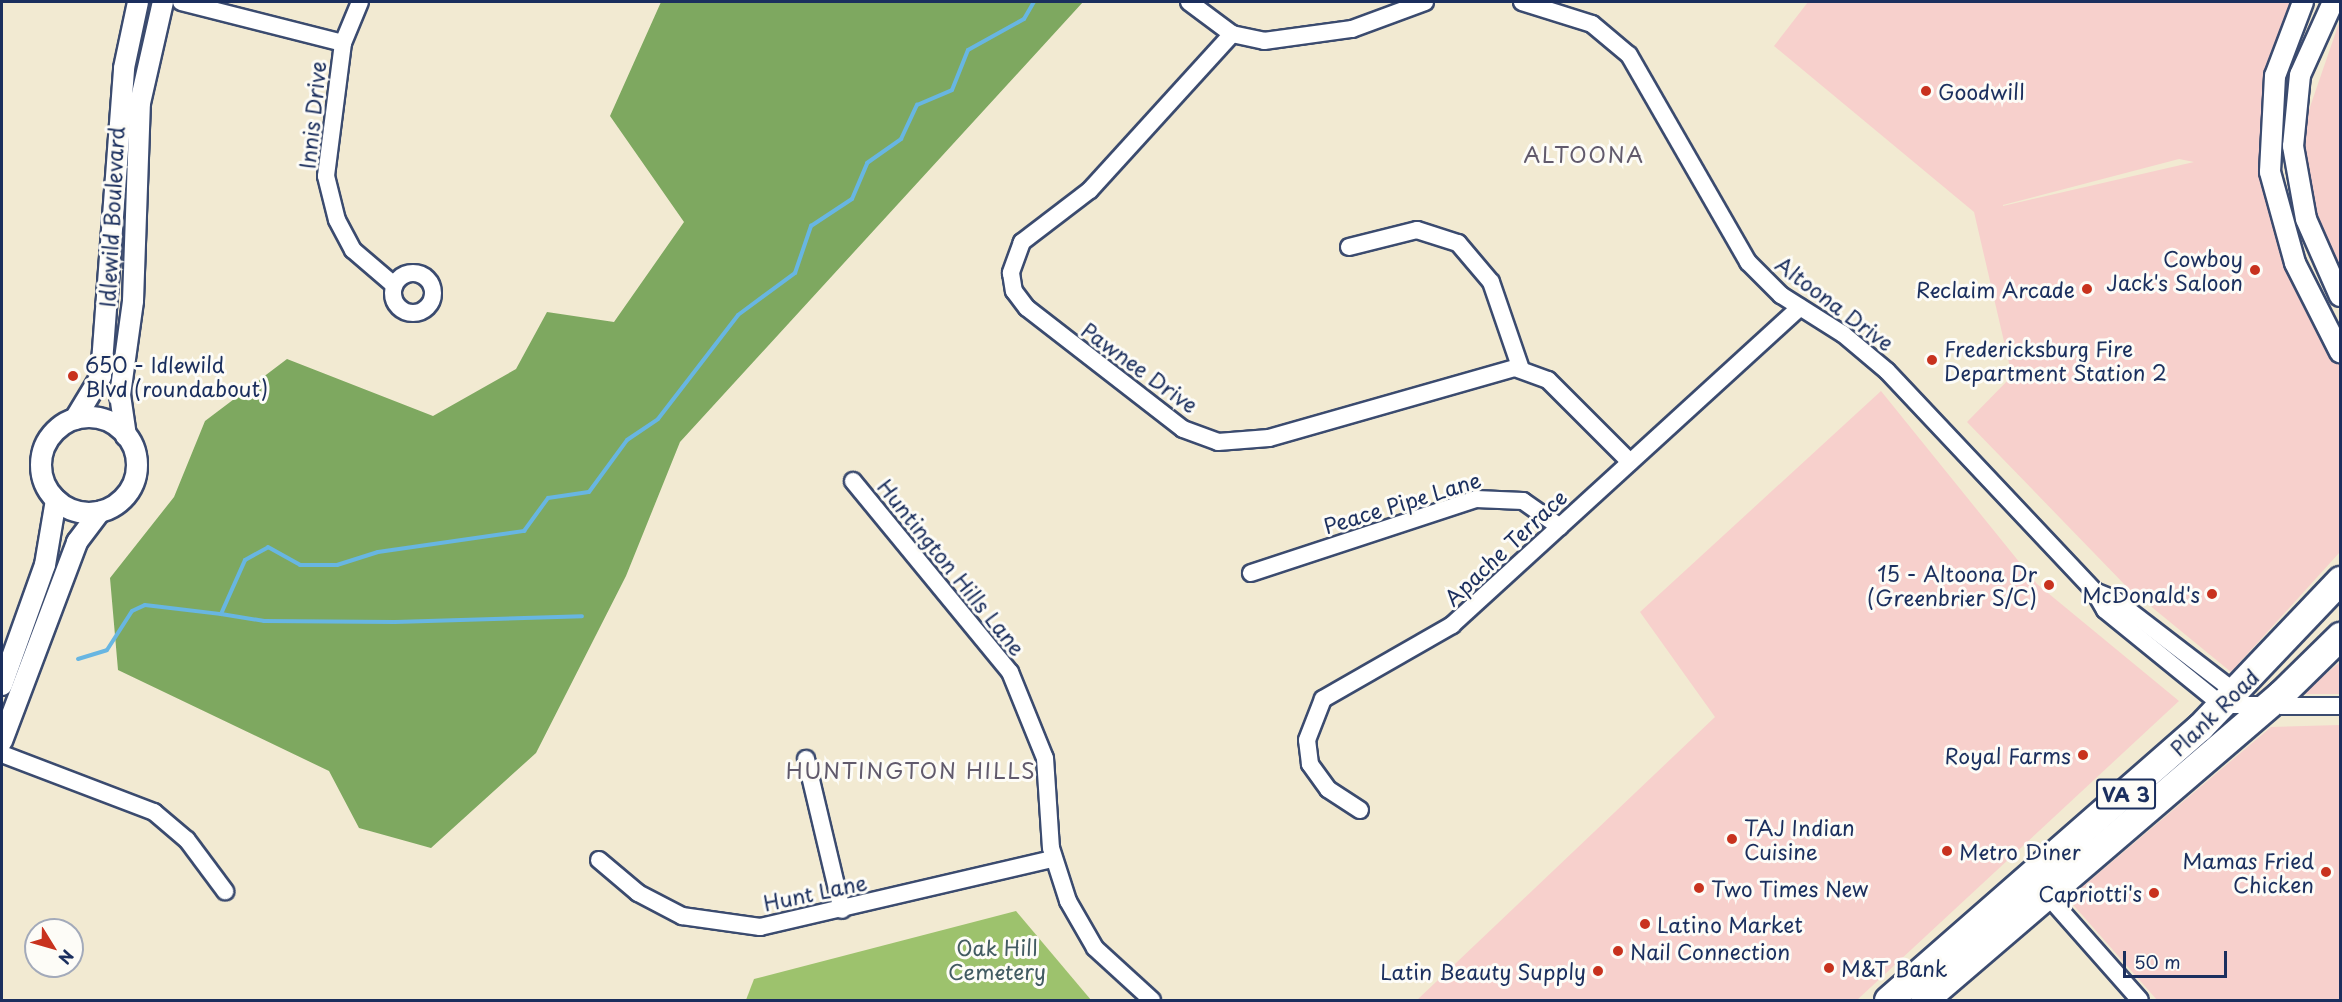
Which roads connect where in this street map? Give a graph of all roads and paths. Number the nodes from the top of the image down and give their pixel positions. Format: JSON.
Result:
{"nodes":[{"id":1,"x":138,"y":2,"type":"edge"},
{"id":2,"x":163,"y":2,"type":"edge"},
{"id":3,"x":181,"y":2,"type":"edge"},
{"id":4,"x":360,"y":2,"type":"edge"},
{"id":5,"x":1189,"y":2,"type":"edge"},
{"id":6,"x":1425,"y":2,"type":"edge"},
{"id":7,"x":1522,"y":2,"type":"edge"},
{"id":8,"x":2303,"y":2,"type":"edge"},
{"id":9,"x":2333,"y":2,"type":"edge"},
{"id":10,"x":1232,"y":34,"type":"junction"},
{"id":11,"x":343,"y":43,"type":"junction"},
{"id":12,"x":1349,"y":247,"type":"dead end"},
{"id":13,"x":394,"y":285,"type":"dead end"},
{"id":14,"x":2340,"y":296,"type":"edge"},
{"id":15,"x":1800,"y":307,"type":"junction"},
{"id":16,"x":2340,"y":352,"type":"edge"},
{"id":17,"x":1521,"y":369,"type":"junction"},
{"id":18,"x":75,"y":419,"type":"junction"},
{"id":19,"x":126,"y":436,"type":"junction"},
{"id":20,"x":1630,"y":462,"type":"junction"},
{"id":21,"x":853,"y":481,"type":"dead end"},
{"id":22,"x":56,"y":500,"type":"junction"},
{"id":23,"x":100,"y":512,"type":"junction"},
{"id":24,"x":1560,"y":527,"type":"junction"},
{"id":25,"x":1251,"y":573,"type":"dead end"},
{"id":26,"x":2340,"y":580,"type":"edge"},
{"id":27,"x":2340,"y":636,"type":"edge"},
{"id":28,"x":2,"y":685,"type":"edge"},
{"id":29,"x":2228,"y":699,"type":"junction"},
{"id":30,"x":2340,"y":706,"type":"edge"},
{"id":31,"x":2264,"y":709,"type":"junction"},
{"id":32,"x":2,"y":741,"type":"edge"},
{"id":33,"x":2,"y":754,"type":"edge"},
{"id":34,"x":806,"y":759,"type":"dead end"},
{"id":35,"x":1360,"y":810,"type":"dead end"},
{"id":36,"x":1053,"y":859,"type":"junction"},
{"id":37,"x":599,"y":860,"type":"dead end"},
{"id":38,"x":225,"y":891,"type":"dead end"},
{"id":39,"x":2047,"y":895,"type":"junction"},
{"id":40,"x":842,"y":910,"type":"junction"},
{"id":41,"x":1988,"y":914,"type":"junction"},
{"id":42,"x":1978,"y":954,"type":"junction"},
{"id":43,"x":1933,"y":961,"type":"junction"},
{"id":44,"x":1152,"y":1000,"type":"edge"},
{"id":45,"x":1888,"y":1000,"type":"edge"},
{"id":46,"x":1922,"y":1000,"type":"edge"},
{"id":47,"x":2140,"y":1000,"type":"edge"}],
"edges":[{"from":1,"to":18,"type":"street","name":"Idlewild Boulevard"},
{"from":2,"to":19,"type":"street","name":"Idlewild Boulevard"},
{"from":3,"to":11,"type":"street"},
{"from":4,"to":11,"type":"street","name":"Innis Drive"},
{"from":5,"to":10,"type":"street"},
{"from":6,"to":10,"type":"street"},
{"from":7,"to":15,"type":"street","name":"Altoona Drive"},
{"from":8,"to":16,"type":"street"},
{"from":9,"to":14,"type":"street"},
{"from":10,"to":17,"type":"street","name":"Pawnee Drive"},
{"from":11,"to":13,"type":"street","name":"Innis Drive"},
{"from":12,"to":17,"type":"street"},
{"from":15,"to":20,"type":"street","name":"Apache Terrace"},
{"from":15,"to":29,"type":"street","name":"Altoona Drive"},
{"from":17,"to":20,"type":"street","name":"Pawnee Drive"},
{"from":18,"to":19,"type":"street"},
{"from":18,"to":22,"type":"street"},
{"from":19,"to":23,"type":"street"},
{"from":20,"to":24,"type":"street","name":"Apache Terrace"},
{"from":21,"to":36,"type":"street","name":"Huntington Hills Lane"},
{"from":22,"to":23,"type":"street"},
{"from":22,"to":28,"type":"street"},
{"from":23,"to":32,"type":"street"},
{"from":24,"to":25,"type":"street","name":"Peace Pipe Lane"},
{"from":24,"to":35,"type":"street","name":"Apache Terrace"},
{"from":26,"to":29,"type":"highway","name":"Plank Road","number":"VA 3"},
{"from":27,"to":31,"type":"highway","name":"Plank Road","number":"VA 3"},
{"from":29,"to":31,"type":"street"},
{"from":29,"to":41,"type":"highway","name":"Plank Road","number":"VA 3"},
{"from":30,"to":31,"type":"street"},
{"from":31,"to":39,"type":"highway","name":"Plank Road","number":"VA 3"},
{"from":33,"to":38,"type":"street"},
{"from":34,"to":40,"type":"street"},
{"from":36,"to":40,"type":"street","name":"Hunt Lane"},
{"from":36,"to":44,"type":"street","name":"Huntington Hills Lane"},
{"from":37,"to":40,"type":"street","name":"Hunt Lane"},
{"from":39,"to":42,"type":"highway","name":"Plank Road","number":"VA 3"},
{"from":39,"to":47,"type":"street"},
{"from":41,"to":42,"type":"highway"},
{"from":41,"to":43,"type":"highway","name":"Plank Road","number":"VA 3"},
{"from":42,"to":46,"type":"highway","name":"Plank Road","number":"VA 3"},
{"from":43,"to":45,"type":"highway","name":"Plank Road","number":"VA 3"},
{"from":43,"to":46,"type":"highway"}]}
